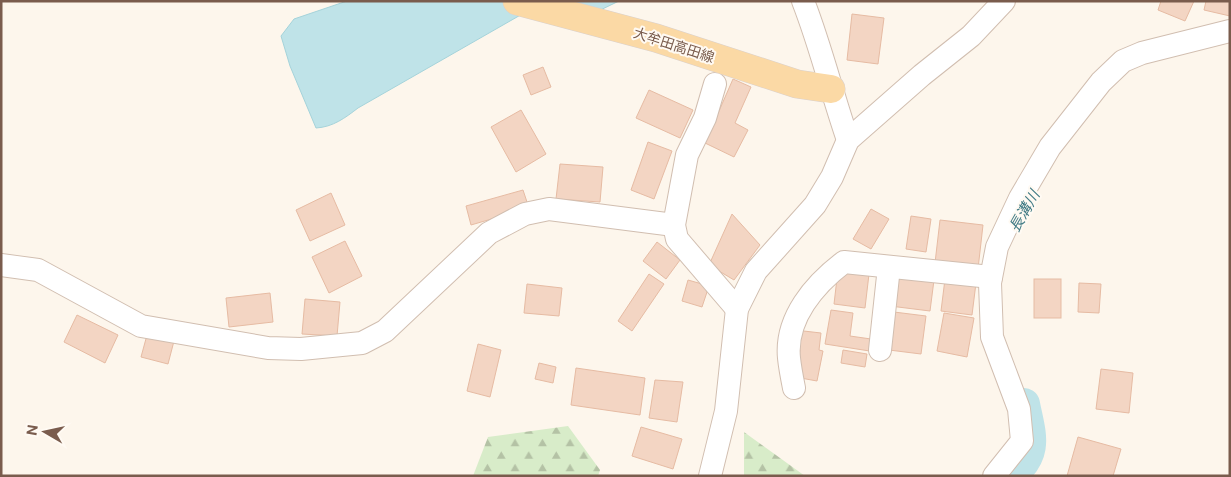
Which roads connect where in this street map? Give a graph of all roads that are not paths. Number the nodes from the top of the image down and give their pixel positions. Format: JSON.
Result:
{"nodes":[{"id":1,"x":517,"y":1,"type":"edge"},
{"id":2,"x":803,"y":1,"type":"edge"},
{"id":3,"x":1004,"y":1,"type":"edge"},
{"id":4,"x":1230,"y":31,"type":"edge"},
{"id":5,"x":715,"y":84,"type":"dead end"},
{"id":6,"x":831,"y":89,"type":"junction"},
{"id":7,"x":848,"y":140,"type":"junction"},
{"id":8,"x":674,"y":225,"type":"junction"},
{"id":9,"x":1,"y":265,"type":"edge"},
{"id":10,"x":889,"y":267,"type":"junction"},
{"id":11,"x":991,"y":278,"type":"junction"},
{"id":12,"x":737,"y":309,"type":"junction"},
{"id":13,"x":880,"y":350,"type":"dead end"},
{"id":14,"x":794,"y":388,"type":"dead end"},
{"id":15,"x":710,"y":476,"type":"edge"},
{"id":16,"x":994,"y":476,"type":"edge"}],
"edges":[{"from":1,"to":6,"type":"main road","name":"大牟田高田線"},
{"from":2,"to":6,"type":"street"},
{"from":3,"to":7,"type":"street"},
{"from":4,"to":11,"type":"street"},
{"from":5,"to":8,"type":"street"},
{"from":6,"to":7,"type":"street"},
{"from":7,"to":12,"type":"street"},
{"from":8,"to":9,"type":"street"},
{"from":8,"to":12,"type":"street"},
{"from":10,"to":11,"type":"street"},
{"from":10,"to":13,"type":"street"},
{"from":10,"to":14,"type":"street"},
{"from":11,"to":16,"type":"street"},
{"from":12,"to":15,"type":"street"}]}
